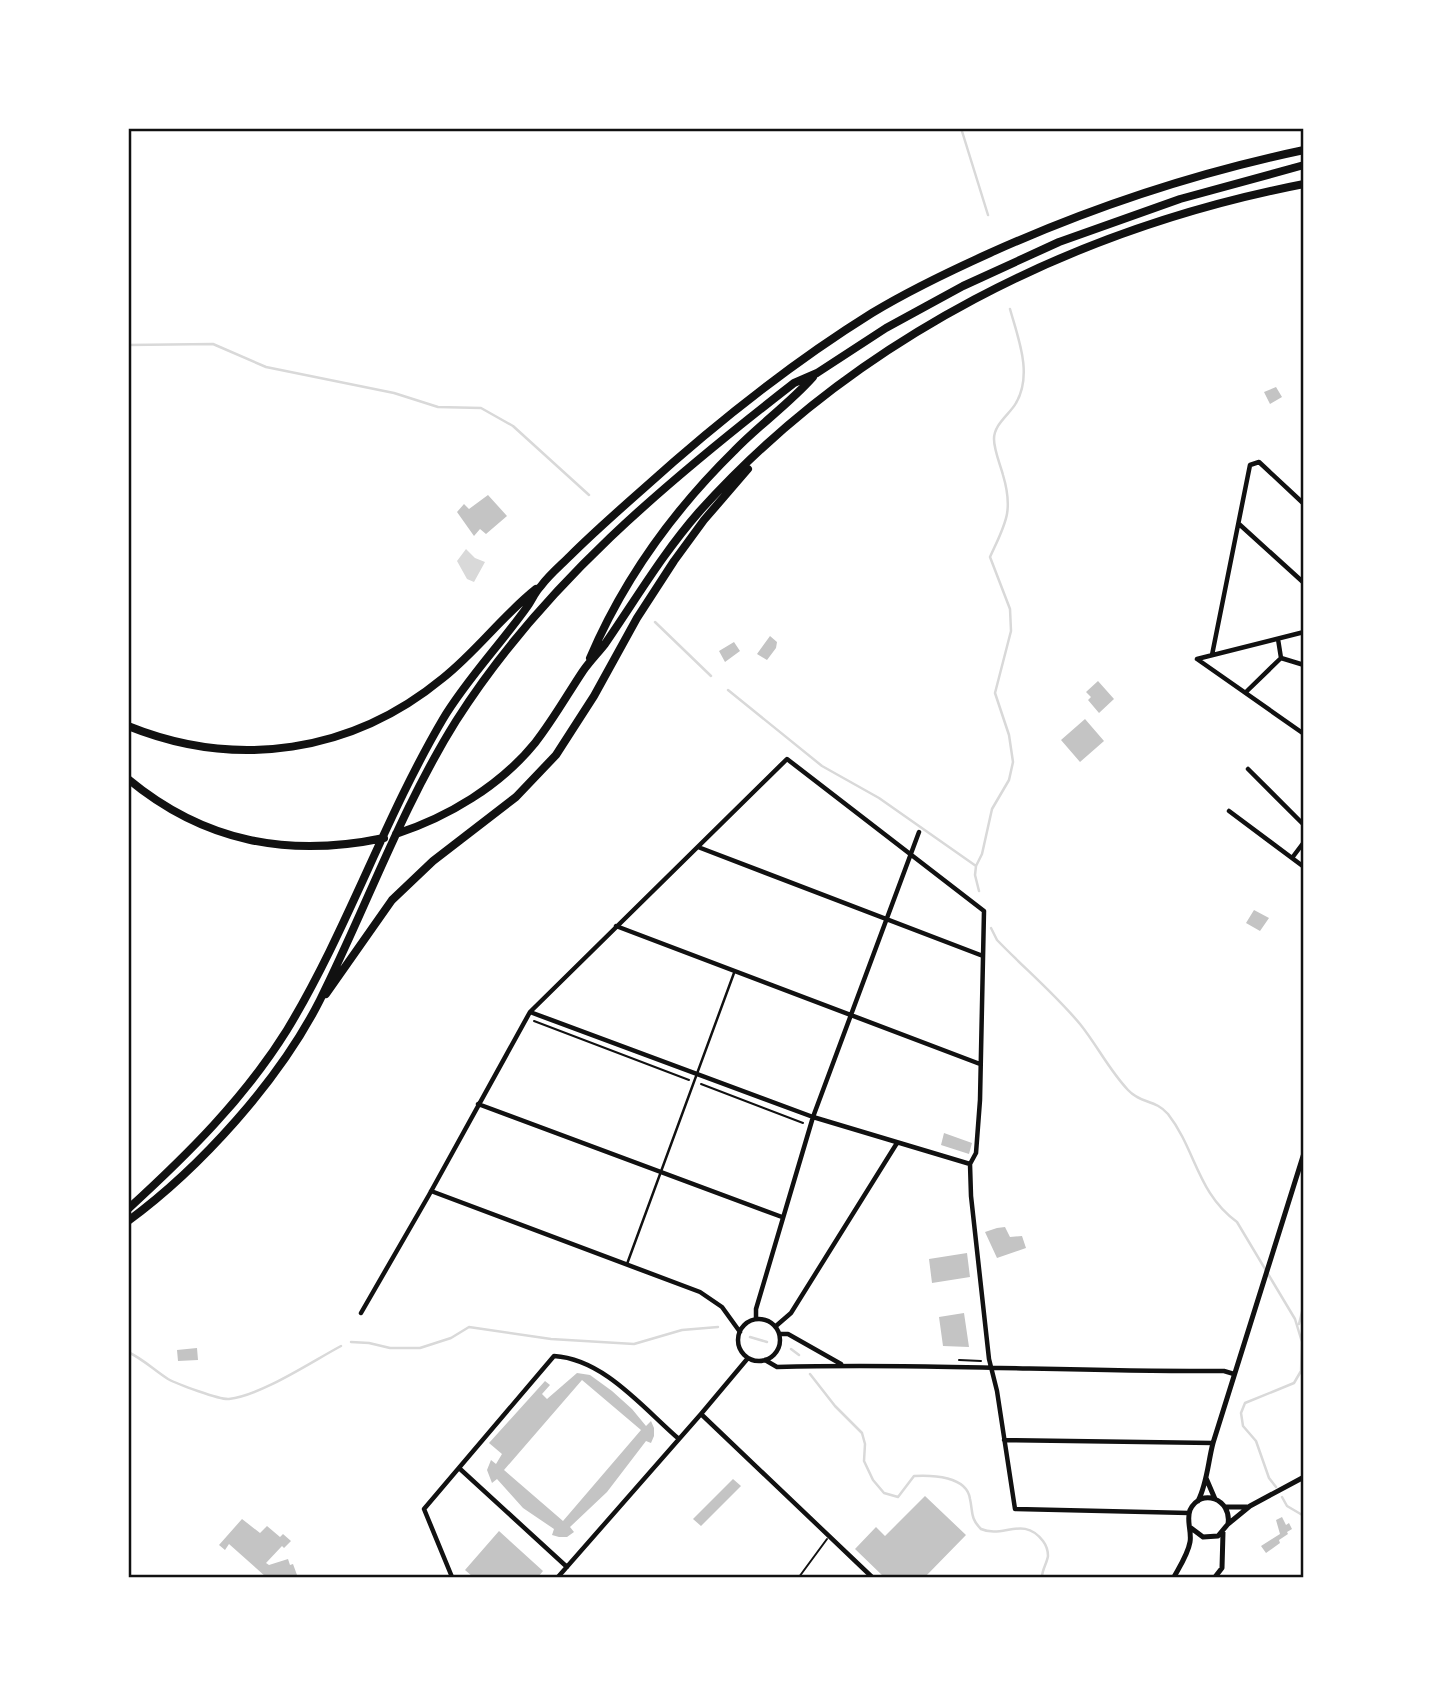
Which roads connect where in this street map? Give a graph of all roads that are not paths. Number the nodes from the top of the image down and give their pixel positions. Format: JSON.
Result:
{"nodes":[{"id":1,"x":1304,"y":150,"type":"edge"},
{"id":2,"x":1304,"y":165,"type":"edge"},
{"id":3,"x":1304,"y":184,"type":"edge"},
{"id":4,"x":817,"y":373,"type":"junction"},
{"id":5,"x":767,"y":447,"type":"junction"},
{"id":6,"x":1304,"y":504,"type":"edge"},
{"id":7,"x":1239,"y":524,"type":"junction"},
{"id":8,"x":1304,"y":583,"type":"edge"},
{"id":9,"x":541,"y":585,"type":"junction"},
{"id":10,"x":1304,"y":632,"type":"edge"},
{"id":11,"x":1278,"y":639,"type":"junction"},
{"id":12,"x":1212,"y":655,"type":"junction"},
{"id":13,"x":1281,"y":658,"type":"junction"},
{"id":14,"x":1304,"y":665,"type":"edge"},
{"id":15,"x":586,"y":667,"type":"junction"},
{"id":16,"x":1245,"y":692,"type":"junction"},
{"id":17,"x":128,"y":726,"type":"edge"},
{"id":18,"x":1304,"y":734,"type":"edge"},
{"id":19,"x":1248,"y":769,"type":"dead end"},
{"id":20,"x":128,"y":779,"type":"edge"},
{"id":21,"x":1229,"y":811,"type":"dead end"},
{"id":22,"x":1304,"y":825,"type":"edge"},
{"id":23,"x":919,"y":832,"type":"dead end"},
{"id":24,"x":1304,"y":842,"type":"edge"},
{"id":25,"x":698,"y":847,"type":"junction"},
{"id":26,"x":910,"y":853,"type":"junction"},
{"id":27,"x":1292,"y":858,"type":"junction"},
{"id":28,"x":1304,"y":867,"type":"edge"},
{"id":29,"x":887,"y":918,"type":"junction"},
{"id":30,"x":616,"y":926,"type":"junction"},
{"id":31,"x":983,"y":956,"type":"junction"},
{"id":32,"x":734,"y":973,"type":"junction"},
{"id":33,"x":319,"y":1002,"type":"junction"},
{"id":34,"x":530,"y":1012,"type":"junction"},
{"id":35,"x":850,"y":1016,"type":"junction"},
{"id":36,"x":980,"y":1064,"type":"junction"},
{"id":37,"x":698,"y":1074,"type":"junction"},
{"id":38,"x":478,"y":1104,"type":"junction"},
{"id":39,"x":813,"y":1117,"type":"junction"},
{"id":40,"x":897,"y":1143,"type":"junction"},
{"id":41,"x":1304,"y":1153,"type":"edge"},
{"id":42,"x":970,"y":1164,"type":"junction"},
{"id":43,"x":661,"y":1172,"type":"junction"},
{"id":44,"x":431,"y":1191,"type":"junction"},
{"id":45,"x":128,"y":1209,"type":"edge"},
{"id":46,"x":782,"y":1217,"type":"junction"},
{"id":47,"x":128,"y":1221,"type":"edge"},
{"id":48,"x":627,"y":1264,"type":"junction"},
{"id":49,"x":361,"y":1313,"type":"dead end"},
{"id":50,"x":756,"y":1319,"type":"junction"},
{"id":51,"x":776,"y":1326,"type":"junction"},
{"id":52,"x":740,"y":1332,"type":"junction"},
{"id":53,"x":780,"y":1334,"type":"junction"},
{"id":54,"x":748,"y":1358,"type":"junction"},
{"id":55,"x":765,"y":1360,"type":"junction"},
{"id":56,"x":845,"y":1365,"type":"junction"},
{"id":57,"x":993,"y":1369,"type":"junction"},
{"id":58,"x":1234,"y":1374,"type":"junction"},
{"id":59,"x":701,"y":1414,"type":"junction"},
{"id":60,"x":679,"y":1439,"type":"junction"},
{"id":61,"x":1004,"y":1440,"type":"junction"},
{"id":62,"x":1213,"y":1443,"type":"junction"},
{"id":63,"x":459,"y":1468,"type":"junction"},
{"id":64,"x":1304,"y":1477,"type":"edge"},
{"id":65,"x":1206,"y":1478,"type":"junction"},
{"id":66,"x":1215,"y":1499,"type":"junction"},
{"id":67,"x":1198,"y":1501,"type":"junction"},
{"id":68,"x":1250,"y":1506,"type":"junction"},
{"id":69,"x":1225,"y":1507,"type":"junction"},
{"id":70,"x":1189,"y":1513,"type":"junction"},
{"id":71,"x":1228,"y":1524,"type":"junction"},
{"id":72,"x":1191,"y":1528,"type":"junction"},
{"id":73,"x":1223,"y":1532,"type":"junction"},
{"id":74,"x":830,"y":1536,"type":"junction"},
{"id":75,"x":1206,"y":1537,"type":"junction"},
{"id":76,"x":1189,"y":1546,"type":"junction"},
{"id":77,"x":1222,"y":1552,"type":"junction"},
{"id":78,"x":567,"y":1567,"type":"junction"},
{"id":79,"x":452,"y":1577,"type":"edge"},
{"id":80,"x":558,"y":1577,"type":"edge"},
{"id":81,"x":799,"y":1577,"type":"edge"},
{"id":82,"x":872,"y":1577,"type":"edge"},
{"id":83,"x":1174,"y":1577,"type":"edge"},
{"id":84,"x":1215,"y":1577,"type":"edge"}],
"edges":[{"from":1,"to":9,"type":"highway"},
{"from":2,"to":4,"type":"highway"},
{"from":3,"to":5,"type":"highway"},
{"from":4,"to":15,"type":"highway"},
{"from":4,"to":33,"type":"highway"},
{"from":5,"to":15,"type":"highway"},
{"from":5,"to":33,"type":"highway"},
{"from":6,"to":7,"type":"street"},
{"from":7,"to":8,"type":"street"},
{"from":7,"to":12,"type":"street"},
{"from":9,"to":17,"type":"highway"},
{"from":9,"to":45,"type":"highway"},
{"from":10,"to":11,"type":"street"},
{"from":11,"to":12,"type":"street"},
{"from":11,"to":13,"type":"street"},
{"from":12,"to":16,"type":"street"},
{"from":13,"to":14,"type":"street"},
{"from":13,"to":16,"type":"street"},
{"from":15,"to":20,"type":"highway"},
{"from":16,"to":18,"type":"street"},
{"from":19,"to":22,"type":"street"},
{"from":21,"to":27,"type":"street"},
{"from":23,"to":26,"type":"street"},
{"from":24,"to":27,"type":"street"},
{"from":25,"to":26,"type":"street"},
{"from":25,"to":29,"type":"street"},
{"from":25,"to":30,"type":"street"},
{"from":26,"to":29,"type":"street"},
{"from":26,"to":31,"type":"street"},
{"from":27,"to":28,"type":"street"},
{"from":29,"to":31,"type":"street"},
{"from":29,"to":35,"type":"street"},
{"from":30,"to":32,"type":"street"},
{"from":30,"to":34,"type":"street"},
{"from":31,"to":36,"type":"street"},
{"from":32,"to":35,"type":"street"},
{"from":32,"to":37,"type":"street"},
{"from":33,"to":47,"type":"highway"},
{"from":34,"to":37,"type":"street"},
{"from":34,"to":38,"type":"street"},
{"from":35,"to":36,"type":"street"},
{"from":35,"to":39,"type":"street"},
{"from":36,"to":42,"type":"street"},
{"from":37,"to":39,"type":"street"},
{"from":37,"to":43,"type":"street"},
{"from":38,"to":43,"type":"street"},
{"from":38,"to":44,"type":"street"},
{"from":39,"to":40,"type":"street"},
{"from":39,"to":46,"type":"street"},
{"from":40,"to":42,"type":"street"},
{"from":40,"to":51,"type":"street"},
{"from":41,"to":58,"type":"street"},
{"from":42,"to":57,"type":"street"},
{"from":43,"to":46,"type":"street"},
{"from":43,"to":48,"type":"street"},
{"from":44,"to":48,"type":"street"},
{"from":44,"to":49,"type":"street"},
{"from":46,"to":50,"type":"street"},
{"from":48,"to":52,"type":"street"},
{"from":50,"to":51,"type":"street"},
{"from":50,"to":52,"type":"street"},
{"from":51,"to":53,"type":"street"},
{"from":52,"to":54,"type":"street"},
{"from":53,"to":55,"type":"street"},
{"from":53,"to":56,"type":"street"},
{"from":54,"to":55,"type":"street"},
{"from":54,"to":59,"type":"street"},
{"from":55,"to":56,"type":"street"},
{"from":56,"to":57,"type":"street"},
{"from":57,"to":58,"type":"street"},
{"from":57,"to":61,"type":"street"},
{"from":58,"to":62,"type":"street"},
{"from":59,"to":60,"type":"street"},
{"from":59,"to":74,"type":"street"},
{"from":60,"to":63,"type":"street"},
{"from":60,"to":78,"type":"street"},
{"from":61,"to":62,"type":"street"},
{"from":61,"to":70,"type":"street"},
{"from":62,"to":65,"type":"street"},
{"from":63,"to":78,"type":"street"},
{"from":63,"to":79,"type":"street"},
{"from":64,"to":68,"type":"street"},
{"from":65,"to":66,"type":"street"},
{"from":65,"to":67,"type":"street"},
{"from":66,"to":67,"type":"street"},
{"from":66,"to":69,"type":"street"},
{"from":67,"to":70,"type":"street"},
{"from":68,"to":69,"type":"street"},
{"from":68,"to":71,"type":"street"},
{"from":69,"to":71,"type":"street"},
{"from":70,"to":72,"type":"street"},
{"from":71,"to":73,"type":"street"},
{"from":72,"to":75,"type":"street"},
{"from":72,"to":76,"type":"street"},
{"from":73,"to":75,"type":"street"},
{"from":73,"to":77,"type":"street"},
{"from":74,"to":81,"type":"lane"},
{"from":74,"to":82,"type":"street"},
{"from":75,"to":76,"type":"street"},
{"from":75,"to":77,"type":"street"},
{"from":76,"to":83,"type":"street"},
{"from":77,"to":84,"type":"street"},
{"from":78,"to":80,"type":"street"}]}
